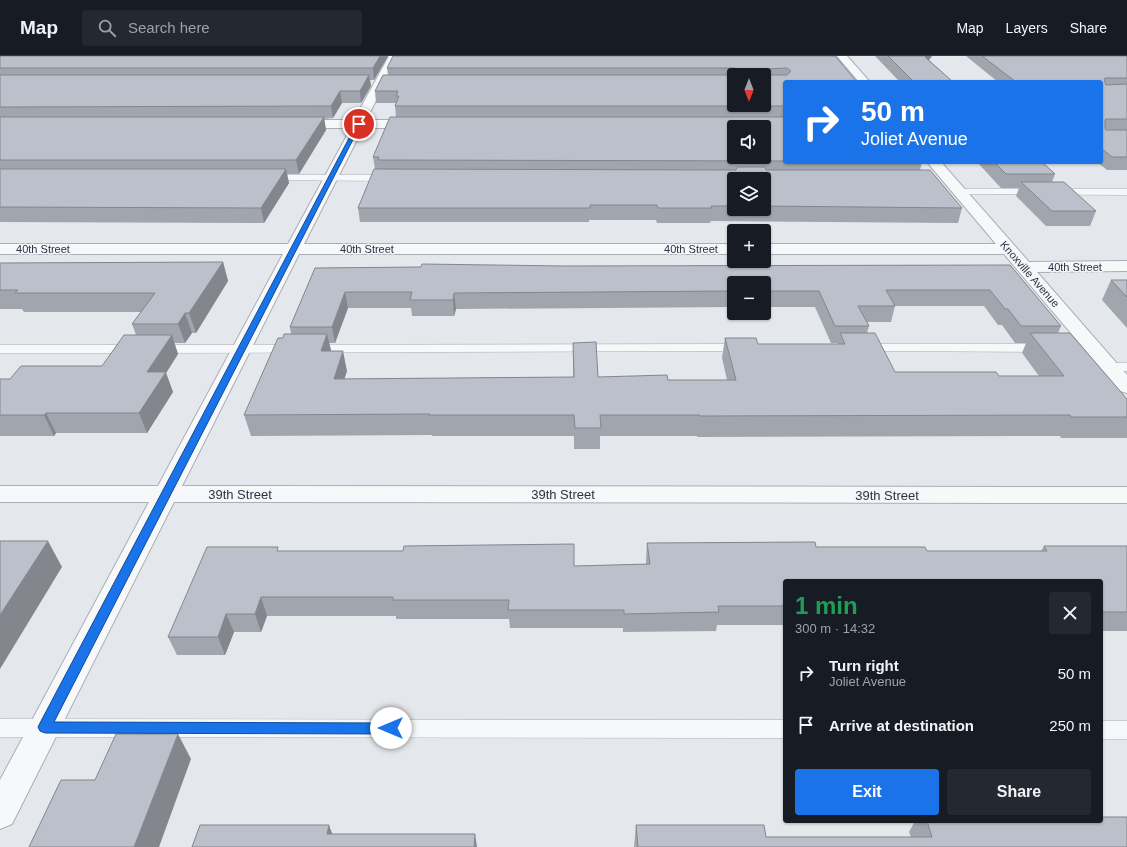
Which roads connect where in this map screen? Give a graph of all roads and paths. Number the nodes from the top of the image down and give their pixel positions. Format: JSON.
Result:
{"nodes":[{"id":1,"x":394,"y":56,"type":"edge"},
{"id":2,"x":842,"y":56,"type":"edge"},
{"id":3,"x":863,"y":80,"type":"edge"},
{"id":4,"x":287,"y":124,"type":"edge"},
{"id":5,"x":359,"y":124,"type":"junction"},
{"id":6,"x":430,"y":124,"type":"edge"},
{"id":7,"x":935,"y":164,"type":"edge"},
{"id":8,"x":260,"y":178,"type":"edge"},
{"id":9,"x":331,"y":178,"type":"junction"},
{"id":10,"x":402,"y":178,"type":"edge"},
{"id":11,"x":960,"y":192,"type":"junction"},
{"id":12,"x":1127,"y":192,"type":"edge"},
{"id":13,"x":0,"y":249,"type":"edge"},
{"id":14,"x":294,"y":249,"type":"junction"},
{"id":15,"x":727,"y":249,"type":"edge"},
{"id":16,"x":771,"y":249,"type":"edge"},
{"id":17,"x":1009,"y":249,"type":"junction"},
{"id":18,"x":1127,"y":266,"type":"edge"},
{"id":19,"x":1024,"y":267,"type":"junction"},
{"id":20,"x":759,"y":348,"type":"edge"},
{"id":21,"x":847,"y":348,"type":"edge"},
{"id":22,"x":1054,"y":348,"type":"edge"},
{"id":23,"x":0,"y":349,"type":"edge"},
{"id":24,"x":242,"y":349,"type":"junction"},
{"id":25,"x":1110,"y":368,"type":"junction"},
{"id":26,"x":1127,"y":368,"type":"edge"},
{"id":27,"x":1127,"y":387,"type":"edge"},
{"id":28,"x":0,"y":494,"type":"edge"},
{"id":29,"x":166,"y":494,"type":"junction"},
{"id":30,"x":1127,"y":495,"type":"edge"},
{"id":31,"x":45,"y":727,"type":"junction"},
{"id":32,"x":0,"y":728,"type":"edge"},
{"id":33,"x":783,"y":729,"type":"edge"},
{"id":34,"x":1103,"y":730,"type":"edge"},
{"id":35,"x":1127,"y":730,"type":"edge"},
{"id":36,"x":0,"y":813,"type":"edge"}],
"edges":[{"from":1,"to":5,"type":"street"},
{"from":2,"to":3,"type":"street"},
{"from":4,"to":5,"type":"street"},
{"from":5,"to":6,"type":"street"},
{"from":5,"to":9,"type":"street"},
{"from":7,"to":11,"type":"street","name":"Knoxville Avenue"},
{"from":8,"to":9,"type":"lane"},
{"from":9,"to":10,"type":"lane"},
{"from":9,"to":14,"type":"street"},
{"from":11,"to":12,"type":"lane"},
{"from":11,"to":17,"type":"street","name":"Knoxville Avenue"},
{"from":13,"to":14,"type":"street","name":"40th Street"},
{"from":14,"to":15,"type":"street","name":"40th Street"},
{"from":14,"to":24,"type":"street"},
{"from":16,"to":17,"type":"street"},
{"from":17,"to":19,"type":"street","name":"Knoxville Avenue"},
{"from":18,"to":19,"type":"street","name":"40th Street"},
{"from":19,"to":25,"type":"street","name":"Knoxville Avenue"},
{"from":20,"to":24,"type":"lane"},
{"from":21,"to":22,"type":"lane"},
{"from":23,"to":24,"type":"lane"},
{"from":24,"to":29,"type":"street"},
{"from":25,"to":26,"type":"lane"},
{"from":25,"to":27,"type":"street","name":"Knoxville Avenue"},
{"from":28,"to":29,"type":"street","name":"39th Street"},
{"from":29,"to":30,"type":"street","name":"39th Street"},
{"from":29,"to":31,"type":"street"},
{"from":31,"to":32,"type":"lane"},
{"from":31,"to":33,"type":"lane"},
{"from":31,"to":36,"type":"street"},
{"from":34,"to":35,"type":"lane"}]}
